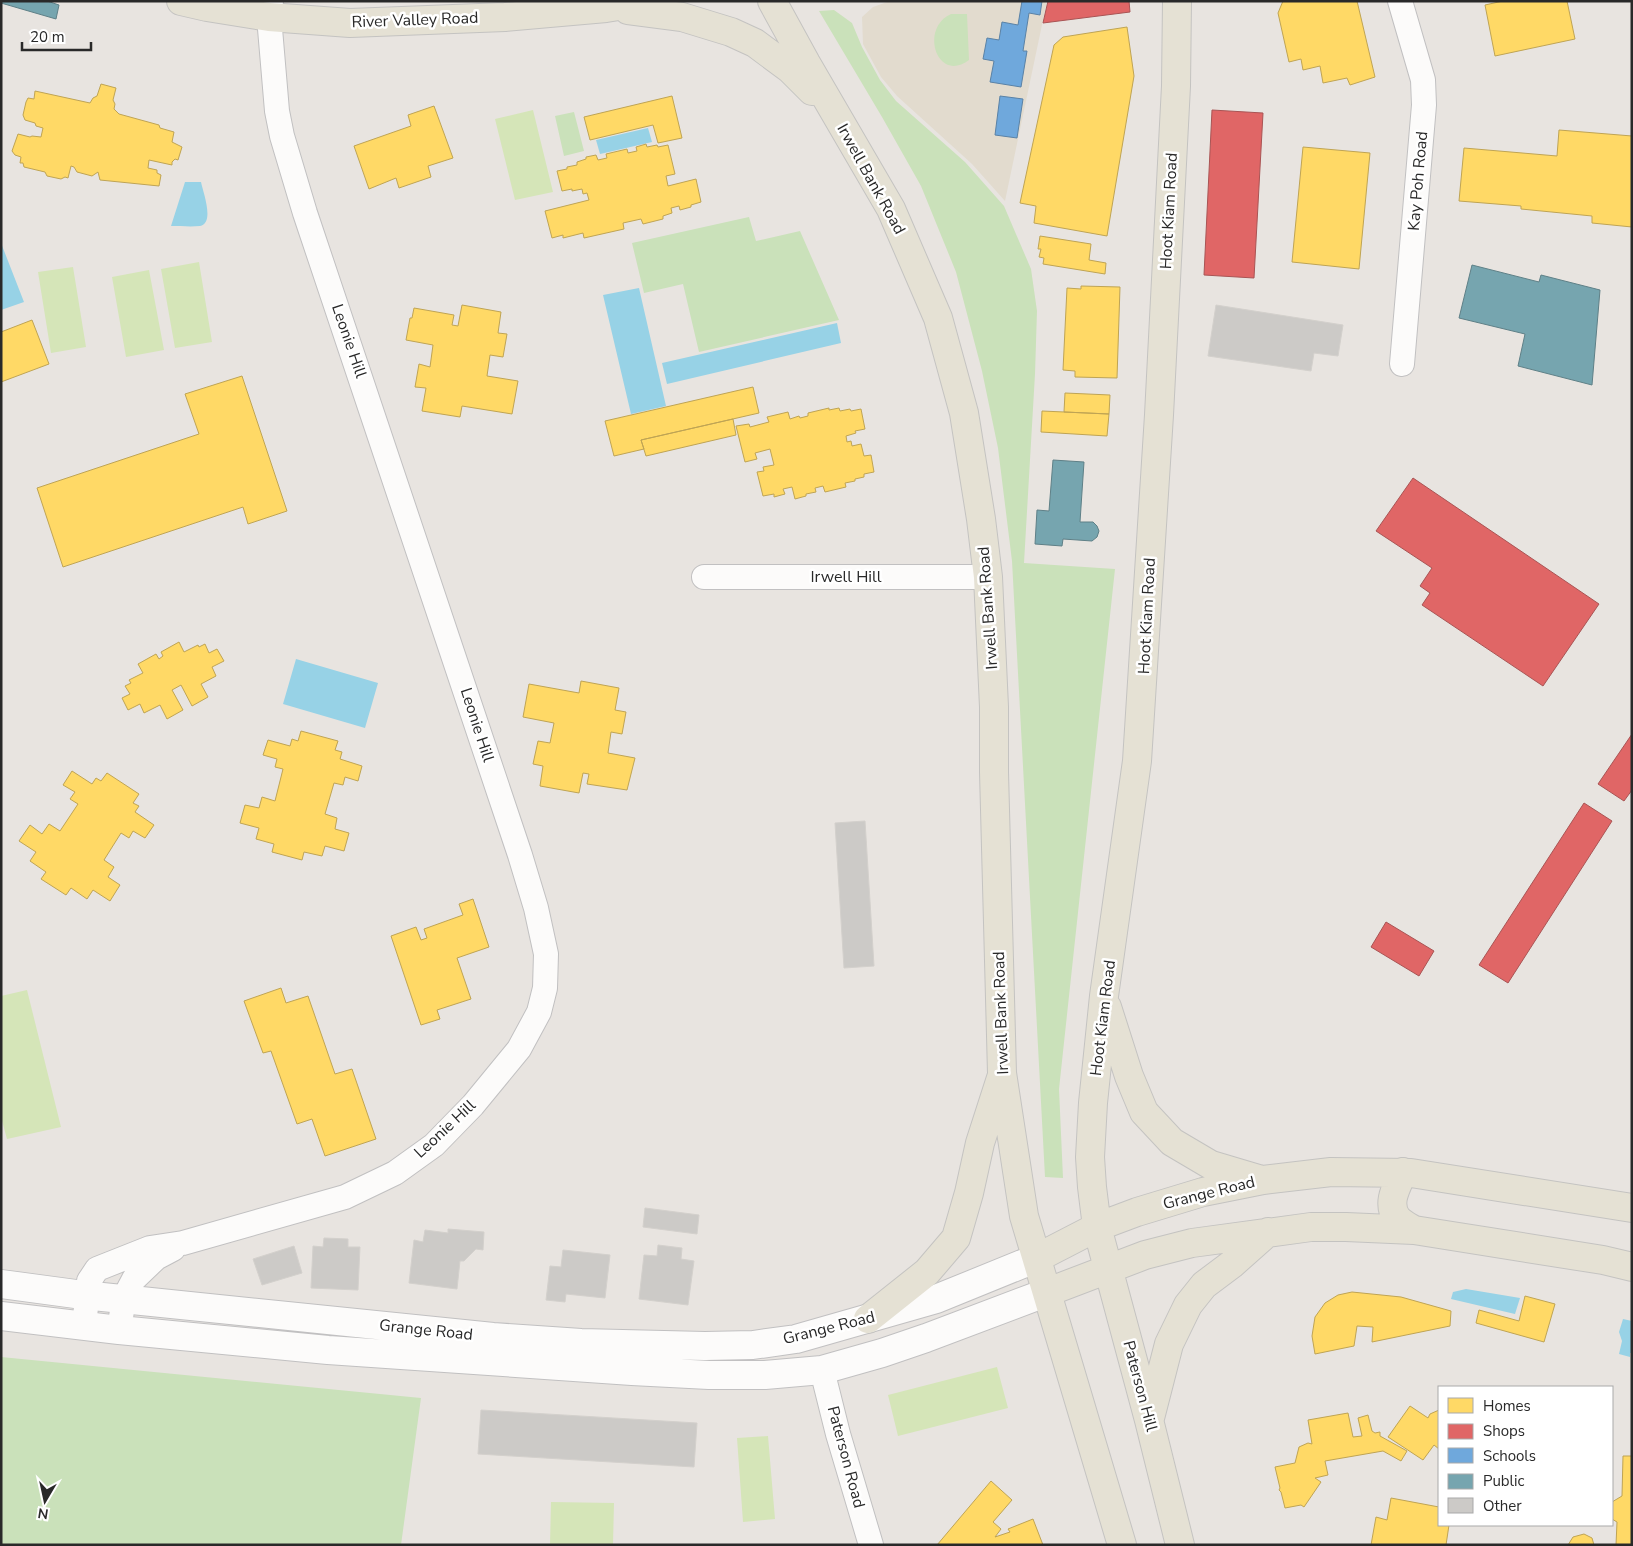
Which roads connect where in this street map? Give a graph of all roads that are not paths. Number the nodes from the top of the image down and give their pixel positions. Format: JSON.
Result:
{"nodes":[{"id":1,"x":181,"y":1,"type":"edge"},
{"id":2,"x":650,"y":1,"type":"edge"},
{"id":3,"x":772,"y":1,"type":"edge"},
{"id":4,"x":1177,"y":1,"type":"edge"},
{"id":5,"x":1400,"y":1,"type":"edge"},
{"id":6,"x":606,"y":8,"type":"junction"},
{"id":7,"x":270,"y":9,"type":"edge"},
{"id":8,"x":835,"y":113,"type":"junction"},
{"id":9,"x":1402,"y":364,"type":"dead end"},
{"id":10,"x":704,"y":577,"type":"dead end"},
{"id":11,"x":988,"y":577,"type":"junction"},
{"id":12,"x":1104,"y":996,"type":"junction"},
{"id":13,"x":1002,"y":1073,"type":"junction"},
{"id":14,"x":1403,"y":1172,"type":"junction"},
{"id":15,"x":1263,"y":1180,"type":"junction"},
{"id":16,"x":1632,"y":1208,"type":"edge"},
{"id":17,"x":1097,"y":1227,"type":"junction"},
{"id":18,"x":1414,"y":1230,"type":"junction"},
{"id":19,"x":1268,"y":1232,"type":"junction"},
{"id":20,"x":183,"y":1243,"type":"junction"},
{"id":21,"x":1038,"y":1258,"type":"junction"},
{"id":22,"x":1632,"y":1267,"type":"edge"},
{"id":23,"x":1109,"y":1269,"type":"junction"},
{"id":24,"x":1,"y":1284,"type":"edge"},
{"id":25,"x":1048,"y":1292,"type":"junction"},
{"id":26,"x":87,"y":1295,"type":"junction"},
{"id":27,"x":124,"y":1298,"type":"junction"},
{"id":28,"x":1,"y":1316,"type":"edge"},
{"id":29,"x":868,"y":1319,"type":"junction"},
{"id":30,"x":84,"y":1325,"type":"junction"},
{"id":31,"x":118,"y":1330,"type":"junction"},
{"id":32,"x":822,"y":1370,"type":"junction"},
{"id":33,"x":1149,"y":1420,"type":"junction"},
{"id":34,"x":870,"y":1545,"type":"edge"},
{"id":35,"x":1122,"y":1545,"type":"edge"},
{"id":36,"x":1180,"y":1545,"type":"edge"}],
"edges":[{"from":1,"to":7,"type":"main road","name":"River Valley Road"},
{"from":2,"to":6,"type":"main road","name":"River Valley Road"},
{"from":3,"to":8,"type":"main road","name":"Irwell Bank Road"},
{"from":4,"to":12,"type":"main road","name":"Hoot Kiam Road"},
{"from":5,"to":9,"type":"street","name":"Kay Poh Road"},
{"from":6,"to":7,"type":"main road","name":"River Valley Road"},
{"from":6,"to":8,"type":"main road"},
{"from":7,"to":20,"type":"street","name":"Leonie Hill"},
{"from":8,"to":11,"type":"main road","name":"Irwell Bank Road"},
{"from":10,"to":11,"type":"street","name":"Irwell Hill"},
{"from":11,"to":13,"type":"main road","name":"Irwell Bank Road"},
{"from":12,"to":15,"type":"main road"},
{"from":12,"to":17,"type":"main road","name":"Hoot Kiam Road"},
{"from":13,"to":21,"type":"main road","name":"Irwell Bank Road"},
{"from":13,"to":29,"type":"main road"},
{"from":14,"to":15,"type":"main road","name":"Grange Road"},
{"from":14,"to":16,"type":"main road","name":"Grange Road"},
{"from":14,"to":18,"type":"main road"},
{"from":15,"to":17,"type":"main road","name":"Grange Road"},
{"from":17,"to":21,"type":"main road","name":"Grange Road"},
{"from":17,"to":23,"type":"main road","name":"Paterson Hill"},
{"from":18,"to":19,"type":"main road","name":"Grange Road"},
{"from":18,"to":22,"type":"main road","name":"Grange Road"},
{"from":19,"to":23,"type":"main road","name":"Grange Road"},
{"from":19,"to":33,"type":"main road"},
{"from":20,"to":26,"type":"street","name":"Leonie Hill"},
{"from":20,"to":27,"type":"street","name":"Leonie Hill"},
{"from":21,"to":25,"type":"main road"},
{"from":21,"to":29,"type":"main road","name":"Grange Road"},
{"from":23,"to":25,"type":"main road","name":"Grange Road"},
{"from":23,"to":33,"type":"main road","name":"Paterson Hill"},
{"from":24,"to":26,"type":"main road","name":"Grange Road"},
{"from":25,"to":32,"type":"main road","name":"Grange Road"},
{"from":25,"to":35,"type":"main road"},
{"from":26,"to":27,"type":"main road","name":"Grange Road"},
{"from":26,"to":30,"type":"street","name":"Leonie Hill"},
{"from":27,"to":29,"type":"main road","name":"Grange Road"},
{"from":27,"to":31,"type":"street","name":"Leonie Hill"},
{"from":28,"to":30,"type":"main road","name":"Grange Road"},
{"from":30,"to":31,"type":"main road","name":"Grange Road"},
{"from":31,"to":32,"type":"main road","name":"Grange Road"},
{"from":32,"to":34,"type":"street","name":"Paterson Road"},
{"from":33,"to":36,"type":"main road","name":"Paterson Hill"}]}
